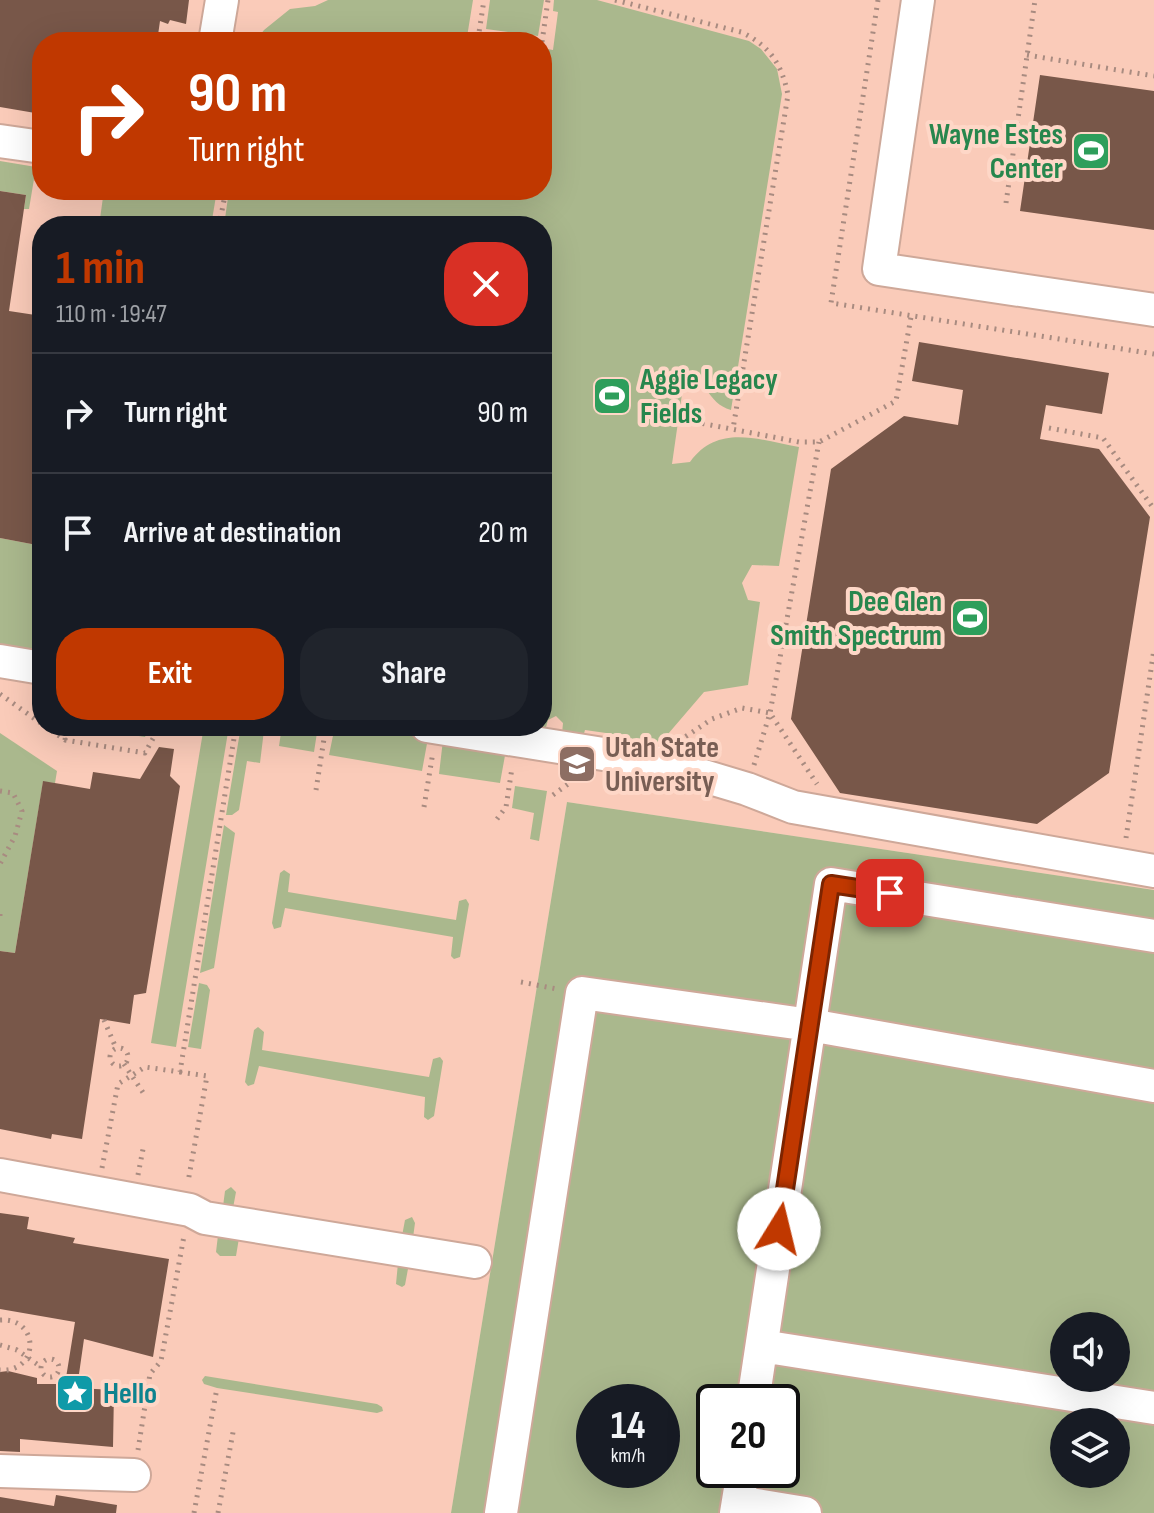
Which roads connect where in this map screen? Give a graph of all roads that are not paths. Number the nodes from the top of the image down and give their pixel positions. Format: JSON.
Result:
{"nodes":[{"id":1,"x":222,"y":0,"type":"edge"},
{"id":2,"x":918,"y":0,"type":"edge"},
{"id":3,"x":217,"y":32,"type":"edge"},
{"id":4,"x":0,"y":141,"type":"edge"},
{"id":5,"x":32,"y":146,"type":"edge"},
{"id":6,"x":1154,"y":310,"type":"edge"},
{"id":7,"x":0,"y":661,"type":"edge"},
{"id":8,"x":32,"y":666,"type":"edge"},
{"id":9,"x":496,"y":736,"type":"edge"},
{"id":10,"x":1154,"y":871,"type":"edge"},
{"id":11,"x":1154,"y":936,"type":"edge"},
{"id":12,"x":810,"y":1025,"type":"junction"},
{"id":13,"x":1154,"y":1086,"type":"edge"},
{"id":14,"x":0,"y":1175,"type":"edge"},
{"id":15,"x":475,"y":1262,"type":"dead end"},
{"id":16,"x":762,"y":1346,"type":"junction"},
{"id":17,"x":756,"y":1384,"type":"edge"},
{"id":18,"x":1154,"y":1408,"type":"edge"},
{"id":19,"x":0,"y":1471,"type":"edge"},
{"id":20,"x":134,"y":1475,"type":"road end"},
{"id":21,"x":740,"y":1488,"type":"edge"},
{"id":22,"x":737,"y":1508,"type":"edge"},
{"id":23,"x":501,"y":1513,"type":"edge"},
{"id":24,"x":805,"y":1513,"type":"edge"}],
"edges":[{"from":1,"to":3,"type":"street"},
{"from":2,"to":6,"type":"street"},
{"from":4,"to":5,"type":"street"},
{"from":7,"to":8,"type":"street"},
{"from":9,"to":10,"type":"street"},
{"from":11,"to":12,"type":"street"},
{"from":12,"to":13,"type":"street"},
{"from":12,"to":16,"type":"street"},
{"from":12,"to":23,"type":"street"},
{"from":14,"to":15,"type":"street"},
{"from":16,"to":17,"type":"street"},
{"from":16,"to":18,"type":"street"},
{"from":19,"to":20,"type":"street"},
{"from":21,"to":22,"type":"street"},
{"from":22,"to":24,"type":"street"}]}
